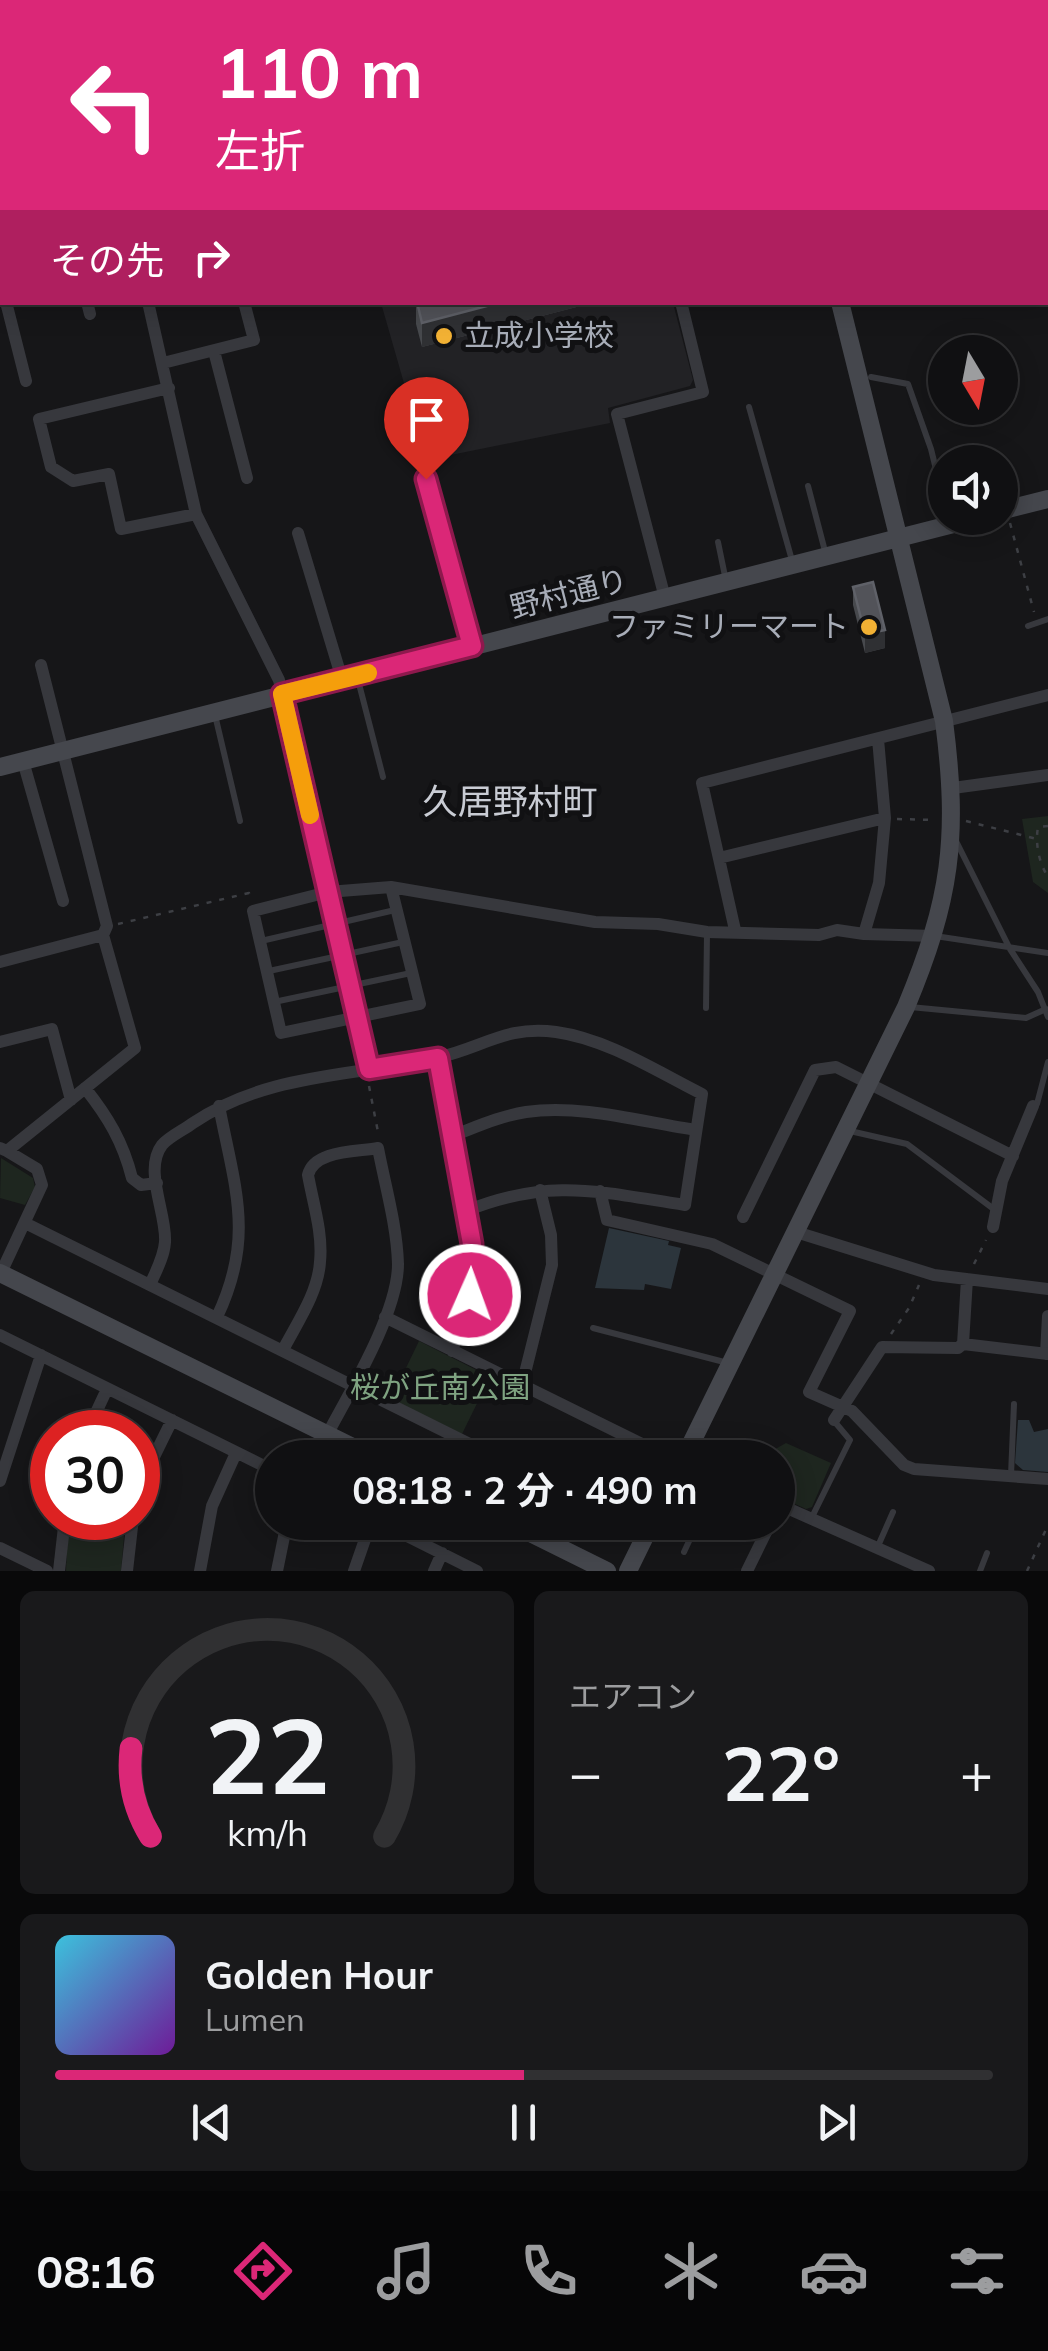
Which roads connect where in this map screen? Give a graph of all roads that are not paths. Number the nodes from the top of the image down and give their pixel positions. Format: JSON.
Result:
{"nodes":[{"id":1,"x":7,"y":305,"type":"edge"},
{"id":2,"x":149,"y":305,"type":"edge"},
{"id":3,"x":245,"y":305,"type":"edge"},
{"id":4,"x":682,"y":305,"type":"edge"},
{"id":5,"x":841,"y":305,"type":"edge"},
{"id":6,"x":214,"y":351,"type":"junction"},
{"id":7,"x":163,"y":364,"type":"junction"},
{"id":8,"x":871,"y":376,"type":"dead end"},
{"id":9,"x":26,"y":382,"type":"dead end"},
{"id":10,"x":169,"y":388,"type":"junction"},
{"id":11,"x":402,"y":392,"type":"dead end"},
{"id":12,"x":750,"y":407,"type":"dead end"},
{"id":13,"x":930,"y":445,"type":"edge"},
{"id":14,"x":247,"y":478,"type":"dead end"},
{"id":15,"x":808,"y":486,"type":"dead end"},
{"id":16,"x":1048,"y":499,"type":"edge"},
{"id":17,"x":1018,"y":506,"type":"edge"},
{"id":18,"x":196,"y":514,"type":"junction"},
{"id":19,"x":928,"y":525,"type":"edge"},
{"id":20,"x":298,"y":533,"type":"dead end"},
{"id":21,"x":898,"y":538,"type":"junction"},
{"id":22,"x":718,"y":542,"type":"dead end"},
{"id":23,"x":827,"y":556,"type":"junction"},
{"id":24,"x":794,"y":565,"type":"junction"},
{"id":25,"x":726,"y":582,"type":"junction"},
{"id":26,"x":664,"y":598,"type":"junction"},
{"id":27,"x":1048,"y":619,"type":"edge"},
{"id":28,"x":1028,"y":626,"type":"dead end"},
{"id":29,"x":472,"y":646,"type":"junction"},
{"id":30,"x":41,"y":665,"type":"dead end"},
{"id":31,"x":350,"y":677,"type":"junction"},
{"id":32,"x":282,"y":694,"type":"junction"},
{"id":33,"x":1048,"y":695,"type":"edge"},
{"id":34,"x":214,"y":712,"type":"junction"},
{"id":35,"x":944,"y":722,"type":"junction"},
{"id":36,"x":878,"y":739,"type":"junction"},
{"id":37,"x":61,"y":750,"type":"junction"},
{"id":38,"x":23,"y":760,"type":"junction"},
{"id":39,"x":0,"y":766,"type":"edge"},
{"id":40,"x":1048,"y":774,"type":"edge"},
{"id":41,"x":383,"y":777,"type":"dead end"},
{"id":42,"x":953,"y":788,"type":"junction"},
{"id":43,"x":885,"y":818,"type":"junction"},
{"id":44,"x":240,"y":821,"type":"dead end"},
{"id":45,"x":948,"y":824,"type":"junction"},
{"id":46,"x":719,"y":858,"type":"junction"},
{"id":47,"x":325,"y":877,"type":"junction"},
{"id":48,"x":390,"y":888,"type":"junction"},
{"id":49,"x":354,"y":889,"type":"junction"},
{"id":50,"x":328,"y":892,"type":"junction"},
{"id":51,"x":63,"y":901,"type":"dead end"},
{"id":52,"x":396,"y":909,"type":"junction"},
{"id":53,"x":335,"y":924,"type":"junction"},
{"id":54,"x":105,"y":930,"type":"junction"},
{"id":55,"x":735,"y":930,"type":"junction"},
{"id":56,"x":707,"y":932,"type":"junction"},
{"id":57,"x":864,"y":934,"type":"junction"},
{"id":58,"x":934,"y":936,"type":"junction"},
{"id":59,"x":260,"y":941,"type":"junction"},
{"id":60,"x":404,"y":942,"type":"junction"},
{"id":61,"x":1010,"y":949,"type":"junction"},
{"id":62,"x":1048,"y":954,"type":"edge"},
{"id":63,"x":342,"y":955,"type":"junction"},
{"id":64,"x":0,"y":962,"type":"edge"},
{"id":65,"x":267,"y":971,"type":"junction"},
{"id":66,"x":412,"y":973,"type":"junction"},
{"id":67,"x":349,"y":986,"type":"junction"},
{"id":68,"x":274,"y":1002,"type":"junction"},
{"id":69,"x":906,"y":1007,"type":"junction"},
{"id":70,"x":706,"y":1008,"type":"dead end"},
{"id":71,"x":1047,"y":1013,"type":"edge"},
{"id":72,"x":356,"y":1017,"type":"junction"},
{"id":73,"x":0,"y":1042,"type":"edge"},
{"id":74,"x":438,"y":1058,"type":"junction"},
{"id":75,"x":1048,"y":1062,"type":"edge"},
{"id":76,"x":365,"y":1070,"type":"junction"},
{"id":77,"x":868,"y":1083,"type":"junction"},
{"id":78,"x":85,"y":1088,"type":"junction"},
{"id":79,"x":71,"y":1100,"type":"junction"},
{"id":80,"x":218,"y":1106,"type":"junction"},
{"id":81,"x":1033,"y":1106,"type":"joint"},
{"id":82,"x":696,"y":1130,"type":"junction"},
{"id":83,"x":846,"y":1130,"type":"junction"},
{"id":84,"x":452,"y":1136,"type":"junction"},
{"id":85,"x":3,"y":1150,"type":"edge"},
{"id":86,"x":1013,"y":1156,"type":"junction"},
{"id":87,"x":157,"y":1183,"type":"junction"},
{"id":88,"x":540,"y":1190,"type":"junction"},
{"id":89,"x":600,"y":1191,"type":"junction"},
{"id":90,"x":996,"y":1210,"type":"junction"},
{"id":91,"x":466,"y":1211,"type":"junction"},
{"id":92,"x":743,"y":1217,"type":"dead end"},
{"id":93,"x":25,"y":1223,"type":"junction"},
{"id":94,"x":993,"y":1228,"type":"road end"},
{"id":95,"x":796,"y":1232,"type":"junction"},
{"id":96,"x":0,"y":1274,"type":"edge"},
{"id":97,"x":774,"y":1274,"type":"junction"},
{"id":98,"x":967,"y":1279,"type":"junction"},
{"id":99,"x":150,"y":1285,"type":"junction"},
{"id":100,"x":1048,"y":1289,"type":"edge"},
{"id":101,"x":1048,"y":1316,"type":"edge"},
{"id":102,"x":217,"y":1317,"type":"junction"},
{"id":103,"x":385,"y":1317,"type":"junction"},
{"id":104,"x":593,"y":1328,"type":"dead end"},
{"id":105,"x":0,"y":1335,"type":"edge"},
{"id":106,"x":964,"y":1344,"type":"junction"},
{"id":107,"x":284,"y":1350,"type":"junction"},
{"id":108,"x":452,"y":1351,"type":"junction"},
{"id":109,"x":41,"y":1354,"type":"junction"},
{"id":110,"x":1047,"y":1354,"type":"edge"},
{"id":111,"x":730,"y":1364,"type":"junction"},
{"id":112,"x":522,"y":1385,"type":"junction"},
{"id":113,"x":352,"y":1386,"type":"junction"},
{"id":114,"x":107,"y":1388,"type":"junction"},
{"id":115,"x":1014,"y":1404,"type":"dead end"},
{"id":116,"x":841,"y":1406,"type":"junction"},
{"id":117,"x":97,"y":1410,"type":"edge"},
{"id":118,"x":172,"y":1420,"type":"junction"},
{"id":119,"x":834,"y":1420,"type":"joint"},
{"id":120,"x":327,"y":1434,"type":"junction"},
{"id":121,"x":324,"y":1440,"type":"edge"},
{"id":122,"x":339,"y":1440,"type":"edge"},
{"id":123,"x":462,"y":1440,"type":"edge"},
{"id":124,"x":633,"y":1440,"type":"edge"},
{"id":125,"x":693,"y":1440,"type":"edge"},
{"id":126,"x":160,"y":1445,"type":"edge"},
{"id":127,"x":236,"y":1452,"type":"junction"},
{"id":128,"x":255,"y":1462,"type":"edge"},
{"id":129,"x":1011,"y":1476,"type":"junction"},
{"id":130,"x":1048,"y":1480,"type":"edge"},
{"id":131,"x":0,"y":1481,"type":"edge"},
{"id":132,"x":795,"y":1512,"type":"edge"},
{"id":133,"x":892,"y":1512,"type":"dead end"},
{"id":134,"x":812,"y":1518,"type":"junction"},
{"id":135,"x":62,"y":1540,"type":"edge"},
{"id":136,"x":131,"y":1540,"type":"edge"},
{"id":137,"x":284,"y":1540,"type":"edge"},
{"id":138,"x":365,"y":1540,"type":"edge"},
{"id":139,"x":415,"y":1540,"type":"edge"},
{"id":140,"x":544,"y":1540,"type":"edge"},
{"id":141,"x":643,"y":1540,"type":"edge"},
{"id":142,"x":690,"y":1540,"type":"edge"},
{"id":143,"x":762,"y":1540,"type":"edge"},
{"id":144,"x":0,"y":1548,"type":"edge"},
{"id":145,"x":877,"y":1548,"type":"junction"},
{"id":146,"x":684,"y":1552,"type":"dead end"},
{"id":147,"x":987,"y":1553,"type":"dead end"},
{"id":148,"x":442,"y":1554,"type":"junction"},
{"id":149,"x":47,"y":1571,"type":"edge"},
{"id":150,"x":60,"y":1571,"type":"edge"},
{"id":151,"x":127,"y":1571,"type":"edge"},
{"id":152,"x":200,"y":1571,"type":"edge"},
{"id":153,"x":277,"y":1571,"type":"edge"},
{"id":154,"x":354,"y":1571,"type":"edge"},
{"id":155,"x":434,"y":1571,"type":"edge"},
{"id":156,"x":477,"y":1571,"type":"edge"},
{"id":157,"x":607,"y":1571,"type":"edge"},
{"id":158,"x":628,"y":1571,"type":"edge"},
{"id":159,"x":747,"y":1571,"type":"edge"},
{"id":160,"x":929,"y":1571,"type":"edge"},
{"id":161,"x":980,"y":1571,"type":"edge"}],
"edges":[{"from":1,"to":9,"type":"street"},
{"from":2,"to":7,"type":"street"},
{"from":3,"to":6,"type":"street"},
{"from":4,"to":26,"type":"street"},
{"from":5,"to":21,"type":"street"},
{"from":6,"to":7,"type":"street"},
{"from":6,"to":14,"type":"street"},
{"from":7,"to":10,"type":"street"},
{"from":8,"to":13,"type":"lane"},
{"from":10,"to":18,"type":"street"},
{"from":10,"to":18,"type":"street"},
{"from":11,"to":29,"type":"street"},
{"from":12,"to":24,"type":"lane"},
{"from":15,"to":23,"type":"lane"},
{"from":16,"to":17,"type":"street"},
{"from":18,"to":32,"type":"street"},
{"from":19,"to":21,"type":"street","name":"野村通り"},
{"from":20,"to":31,"type":"street"},
{"from":21,"to":23,"type":"street","name":"野村通り"},
{"from":21,"to":35,"type":"street"},
{"from":22,"to":25,"type":"lane"},
{"from":23,"to":24,"type":"street","name":"野村通り"},
{"from":24,"to":25,"type":"street","name":"野村通り"},
{"from":25,"to":26,"type":"street","name":"野村通り"},
{"from":26,"to":29,"type":"street","name":"野村通り"},
{"from":27,"to":28,"type":"lane"},
{"from":29,"to":31,"type":"street","name":"野村通り"},
{"from":30,"to":37,"type":"street"},
{"from":31,"to":32,"type":"street","name":"野村通り"},
{"from":31,"to":41,"type":"lane"},
{"from":32,"to":34,"type":"street","name":"野村通り"},
{"from":32,"to":47,"type":"street"},
{"from":33,"to":35,"type":"street"},
{"from":34,"to":37,"type":"street","name":"野村通り"},
{"from":34,"to":44,"type":"lane"},
{"from":35,"to":36,"type":"street"},
{"from":35,"to":42,"type":"street"},
{"from":36,"to":43,"type":"street"},
{"from":36,"to":46,"type":"street"},
{"from":37,"to":38,"type":"street","name":"野村通り"},
{"from":37,"to":54,"type":"street"},
{"from":38,"to":39,"type":"street","name":"野村通り"},
{"from":38,"to":51,"type":"street"},
{"from":40,"to":42,"type":"street"},
{"from":42,"to":45,"type":"street"},
{"from":43,"to":46,"type":"street"},
{"from":43,"to":57,"type":"street"},
{"from":45,"to":58,"type":"street"},
{"from":45,"to":61,"type":"lane"},
{"from":46,"to":55,"type":"street"},
{"from":47,"to":49,"type":"street"},
{"from":47,"to":50,"type":"street"},
{"from":48,"to":49,"type":"street"},
{"from":48,"to":52,"type":"street"},
{"from":48,"to":56,"type":"street"},
{"from":49,"to":50,"type":"street"},
{"from":50,"to":53,"type":"street"},
{"from":50,"to":59,"type":"street"},
{"from":52,"to":53,"type":"lane"},
{"from":52,"to":60,"type":"street"},
{"from":53,"to":59,"type":"lane"},
{"from":53,"to":63,"type":"street"},
{"from":54,"to":64,"type":"street"},
{"from":54,"to":78,"type":"street"},
{"from":55,"to":56,"type":"street"},
{"from":55,"to":57,"type":"street"},
{"from":56,"to":70,"type":"lane"},
{"from":57,"to":58,"type":"street"},
{"from":58,"to":61,"type":"lane"},
{"from":58,"to":69,"type":"street"},
{"from":59,"to":65,"type":"street"},
{"from":60,"to":63,"type":"lane"},
{"from":60,"to":66,"type":"street"},
{"from":61,"to":62,"type":"lane"},
{"from":61,"to":71,"type":"lane"},
{"from":63,"to":65,"type":"lane"},
{"from":63,"to":67,"type":"street"},
{"from":65,"to":68,"type":"street"},
{"from":66,"to":67,"type":"lane"},
{"from":66,"to":72,"type":"street"},
{"from":67,"to":68,"type":"lane"},
{"from":67,"to":72,"type":"street"},
{"from":68,"to":72,"type":"street"},
{"from":69,"to":71,"type":"lane"},
{"from":69,"to":77,"type":"street"},
{"from":72,"to":76,"type":"street"},
{"from":73,"to":79,"type":"street"},
{"from":74,"to":76,"type":"street"},
{"from":74,"to":82,"type":"street"},
{"from":74,"to":84,"type":"street"},
{"from":75,"to":81,"type":"lane"},
{"from":76,"to":80,"type":"street"},
{"from":77,"to":83,"type":"street"},
{"from":77,"to":86,"type":"street"},
{"from":77,"to":92,"type":"street"},
{"from":78,"to":79,"type":"street"},
{"from":78,"to":87,"type":"street"},
{"from":79,"to":85,"type":"street"},
{"from":80,"to":87,"type":"street"},
{"from":80,"to":102,"type":"street"},
{"from":81,"to":86,"type":"street"},
{"from":82,"to":84,"type":"street"},
{"from":82,"to":89,"type":"street"},
{"from":83,"to":90,"type":"lane"},
{"from":83,"to":95,"type":"street"},
{"from":84,"to":91,"type":"street"},
{"from":85,"to":93,"type":"street"},
{"from":86,"to":90,"type":"street"},
{"from":87,"to":99,"type":"street"},
{"from":88,"to":89,"type":"street"},
{"from":88,"to":91,"type":"street"},
{"from":88,"to":112,"type":"street"},
{"from":89,"to":97,"type":"street"},
{"from":90,"to":94,"type":"street"},
{"from":91,"to":108,"type":"street"},
{"from":93,"to":96,"type":"street"},
{"from":93,"to":99,"type":"street"},
{"from":95,"to":97,"type":"street"},
{"from":95,"to":98,"type":"street"},
{"from":96,"to":120,"type":"street"},
{"from":97,"to":111,"type":"street"},
{"from":97,"to":116,"type":"street"},
{"from":98,"to":100,"type":"street"},
{"from":98,"to":106,"type":"street"},
{"from":99,"to":102,"type":"street"},
{"from":101,"to":110,"type":"street"},
{"from":102,"to":107,"type":"street"},
{"from":103,"to":107,"type":"street"},
{"from":103,"to":108,"type":"street"},
{"from":103,"to":113,"type":"street"},
{"from":104,"to":111,"type":"lane"},
{"from":105,"to":109,"type":"street"},
{"from":106,"to":110,"type":"street"},
{"from":106,"to":116,"type":"street"},
{"from":107,"to":113,"type":"street"},
{"from":108,"to":112,"type":"street"},
{"from":109,"to":114,"type":"street"},
{"from":109,"to":131,"type":"street"},
{"from":111,"to":125,"type":"street"},
{"from":112,"to":124,"type":"street"},
{"from":113,"to":120,"type":"street"},
{"from":113,"to":123,"type":"street"},
{"from":114,"to":117,"type":"street"},
{"from":114,"to":118,"type":"street"},
{"from":115,"to":129,"type":"lane"},
{"from":116,"to":119,"type":"street"},
{"from":116,"to":129,"type":"street"},
{"from":118,"to":126,"type":"street"},
{"from":118,"to":127,"type":"street"},
{"from":119,"to":134,"type":"lane"},
{"from":120,"to":121,"type":"street"},
{"from":120,"to":122,"type":"street"},
{"from":127,"to":128,"type":"street"},
{"from":127,"to":152,"type":"street"},
{"from":129,"to":130,"type":"street"},
{"from":132,"to":134,"type":"street"},
{"from":133,"to":145,"type":"lane"},
{"from":134,"to":145,"type":"street"},
{"from":135,"to":150,"type":"street"},
{"from":136,"to":151,"type":"street"},
{"from":137,"to":153,"type":"street"},
{"from":138,"to":154,"type":"street"},
{"from":139,"to":148,"type":"street"},
{"from":140,"to":157,"type":"street"},
{"from":141,"to":158,"type":"street"},
{"from":142,"to":146,"type":"lane"},
{"from":143,"to":159,"type":"street"},
{"from":144,"to":149,"type":"street"},
{"from":145,"to":160,"type":"street"},
{"from":147,"to":161,"type":"lane"},
{"from":148,"to":155,"type":"street"},
{"from":148,"to":156,"type":"street"}]}
